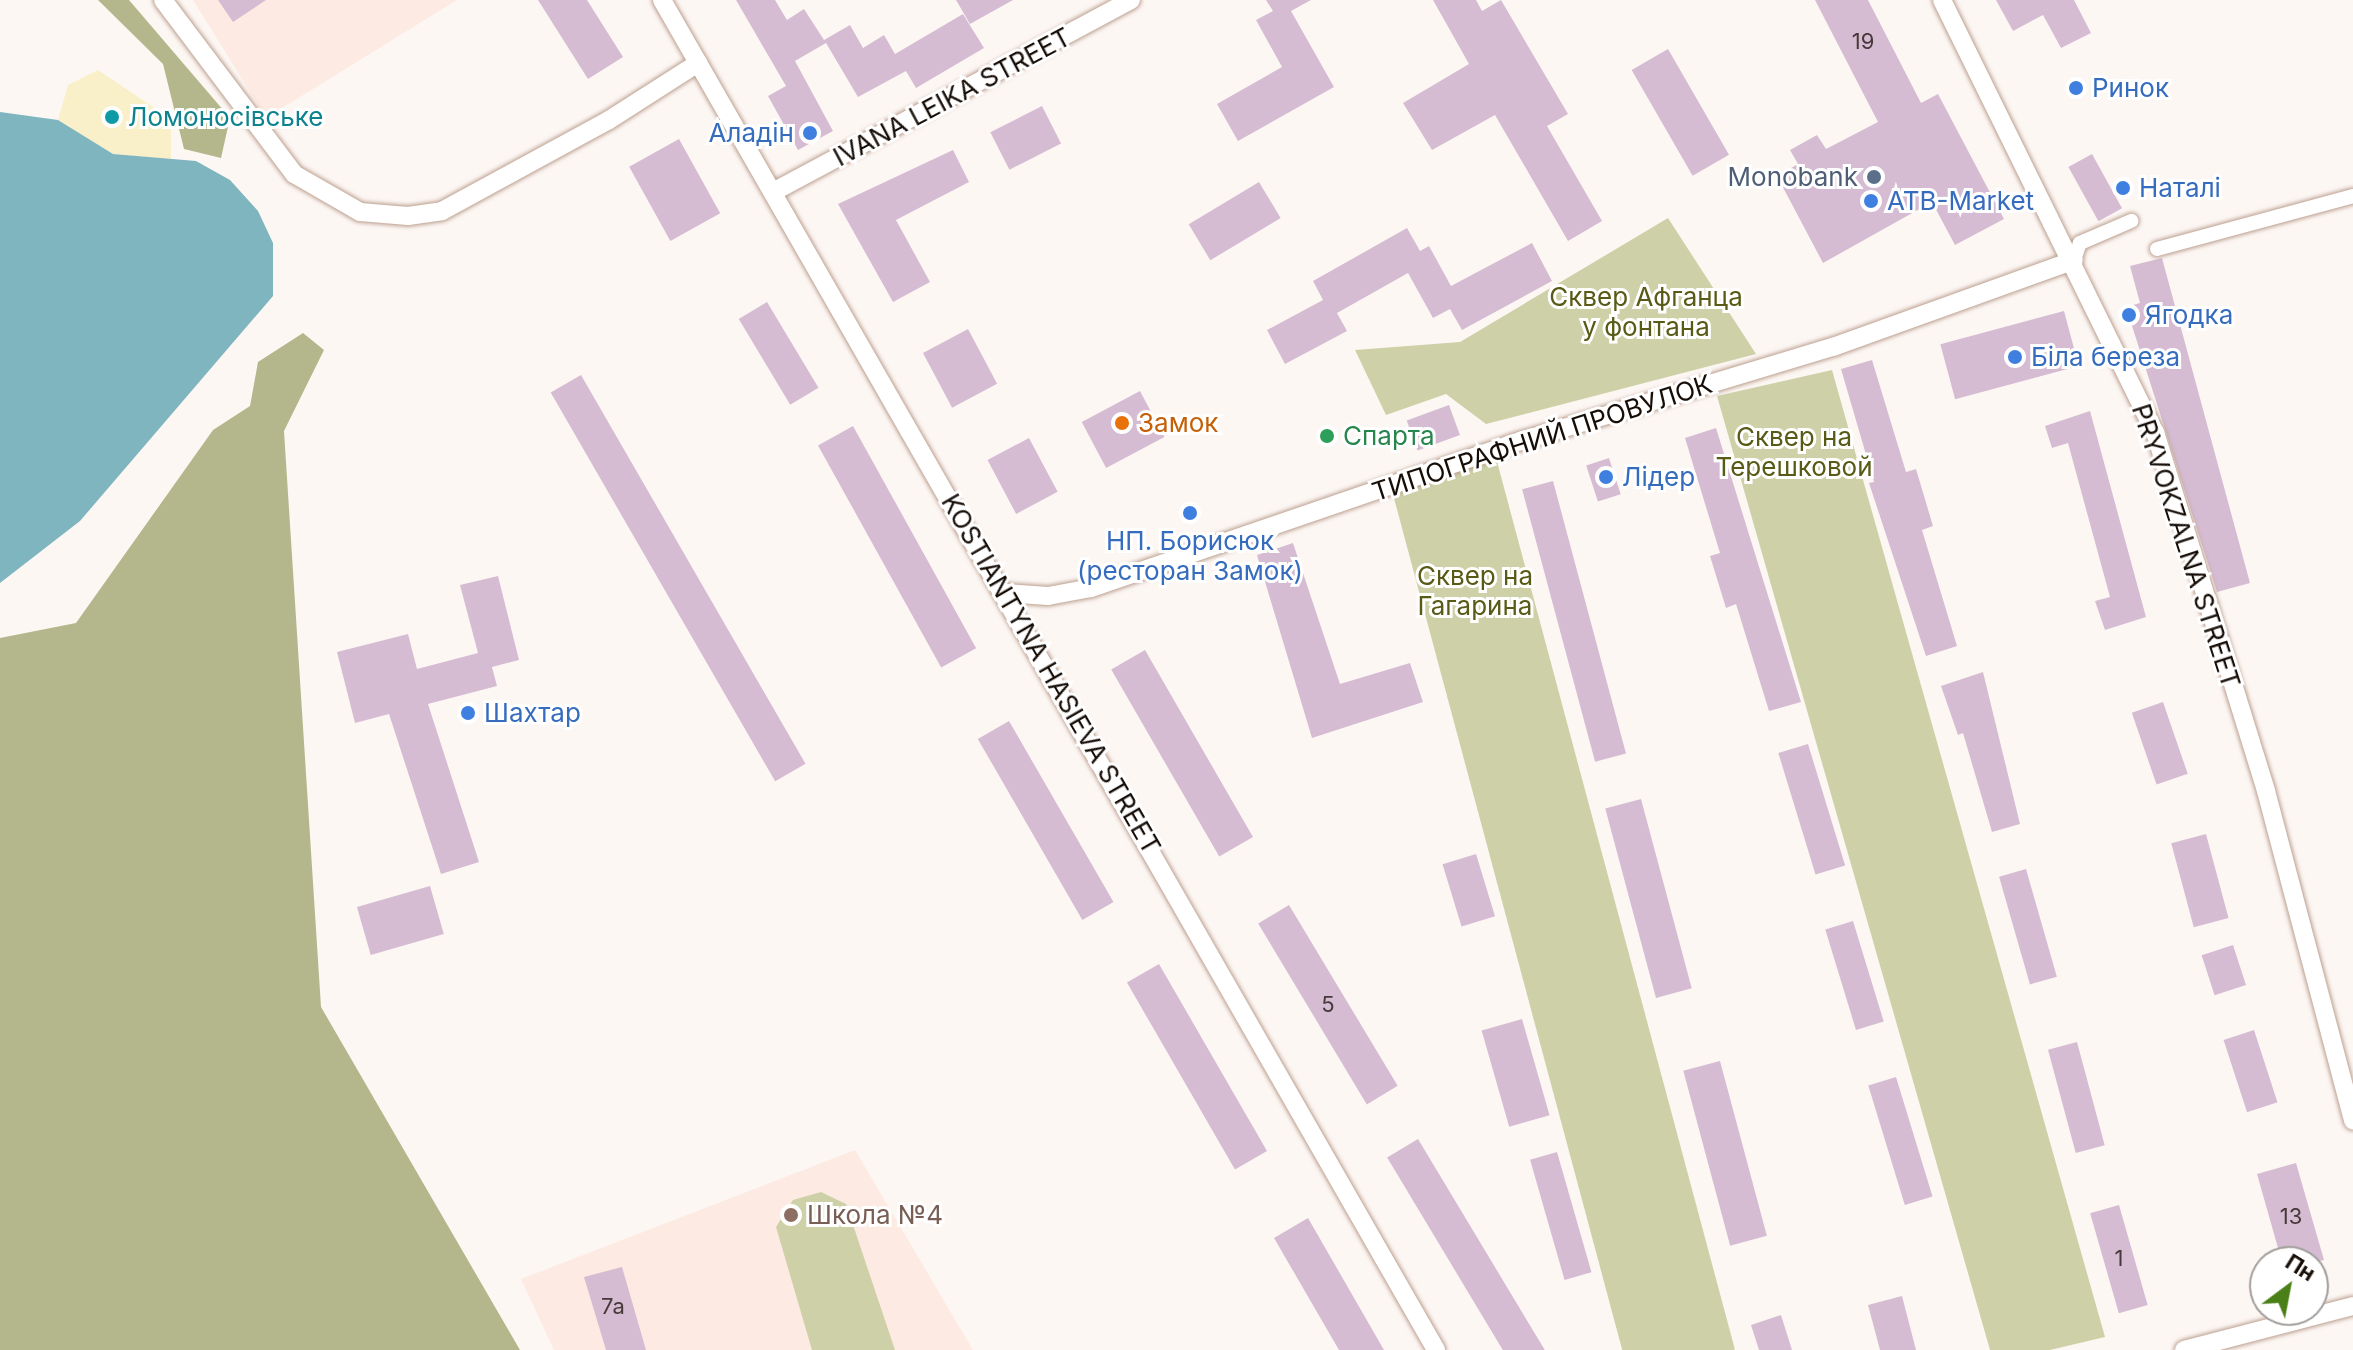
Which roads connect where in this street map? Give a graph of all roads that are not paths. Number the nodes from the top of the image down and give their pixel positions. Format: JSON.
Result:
{"nodes":[{"id":1,"x":163,"y":0,"type":"edge"},
{"id":2,"x":662,"y":0,"type":"edge"},
{"id":3,"x":1131,"y":0,"type":"edge"},
{"id":4,"x":1942,"y":0,"type":"edge"},
{"id":5,"x":698,"y":63,"type":"junction"},
{"id":6,"x":773,"y":192,"type":"junction"},
{"id":7,"x":2353,"y":196,"type":"edge"},
{"id":8,"x":2131,"y":221,"type":"dead end"},
{"id":9,"x":2157,"y":249,"type":"dead end"},
{"id":10,"x":2074,"y":260,"type":"junction"},
{"id":11,"x":1005,"y":593,"type":"junction"},
{"id":12,"x":2353,"y":1121,"type":"edge"},
{"id":13,"x":2353,"y":1306,"type":"edge"},
{"id":14,"x":1436,"y":1350,"type":"edge"},
{"id":15,"x":2184,"y":1350,"type":"edge"}],
"edges":[{"from":1,"to":5,"type":"street"},
{"from":2,"to":5,"type":"street","name":"KOSTIANTYNA HASIEVA STREET"},
{"from":3,"to":6,"type":"street","name":"IVANA LEIKA STREET"},
{"from":4,"to":10,"type":"street","name":"PRYVOKZALNA STREET"},
{"from":5,"to":6,"type":"street","name":"KOSTIANTYNA HASIEVA STREET"},
{"from":6,"to":11,"type":"street","name":"KOSTIANTYNA HASIEVA STREET"},
{"from":7,"to":9,"type":"street"},
{"from":8,"to":10,"type":"street"},
{"from":10,"to":11,"type":"street","name":"ТИПОГРАФНИЙ ПРОВУЛОК"},
{"from":10,"to":12,"type":"street","name":"PRYVOKZALNA STREET"},
{"from":11,"to":14,"type":"street","name":"KOSTIANTYNA HASIEVA STREET"},
{"from":13,"to":15,"type":"street"}]}
